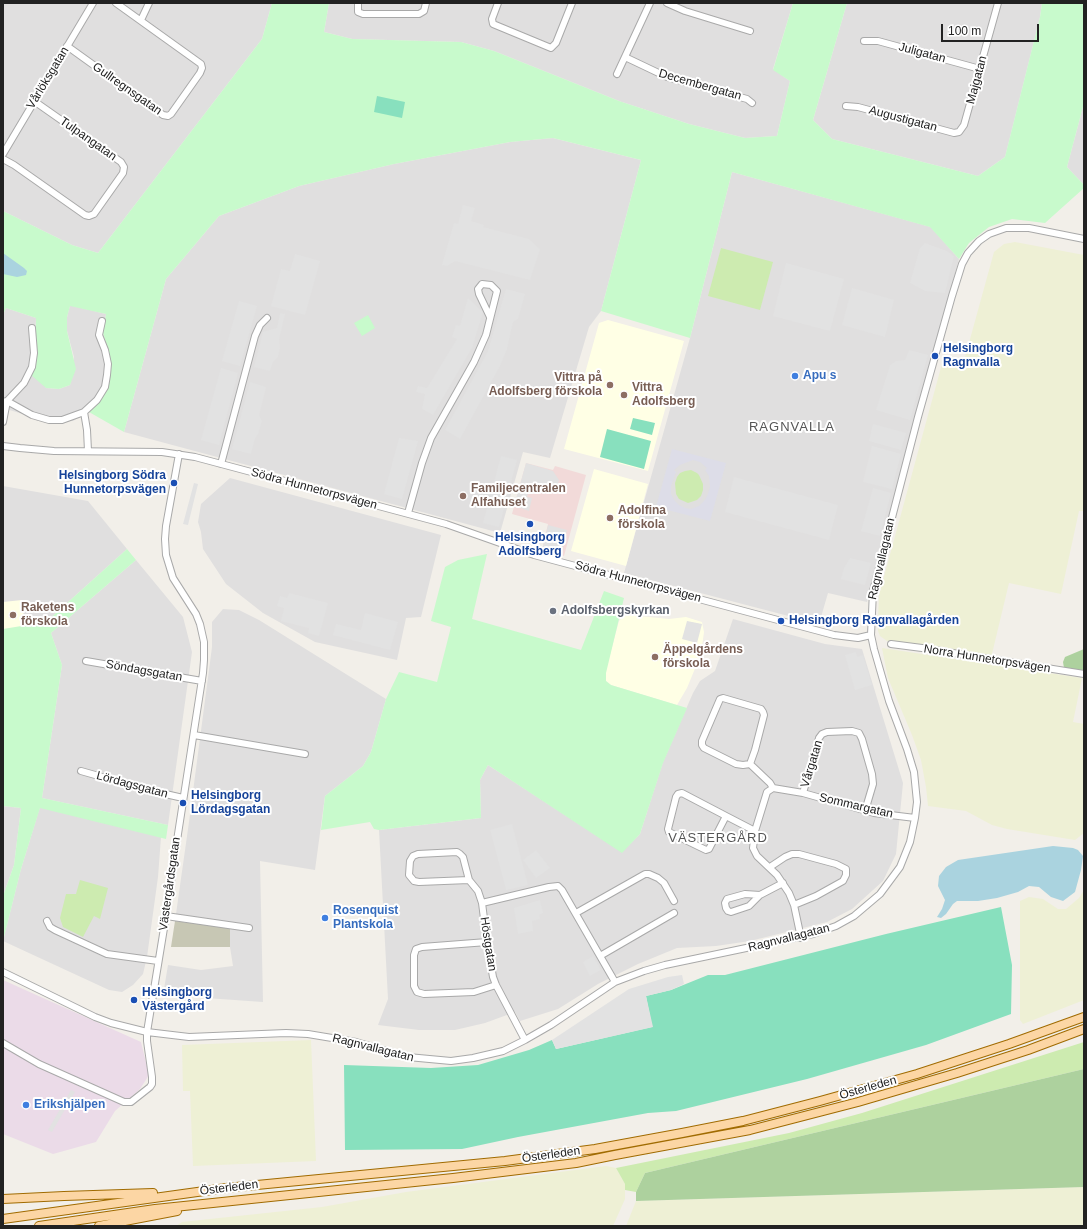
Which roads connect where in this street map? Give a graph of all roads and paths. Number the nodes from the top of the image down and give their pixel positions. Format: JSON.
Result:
{"nodes":[{"id":1,"x":93,"y":3,"type":"edge"},
{"id":2,"x":116,"y":3,"type":"edge"},
{"id":3,"x":149,"y":3,"type":"edge"},
{"id":4,"x":358,"y":3,"type":"edge"},
{"id":5,"x":426,"y":3,"type":"edge"},
{"id":6,"x":498,"y":3,"type":"edge"},
{"id":7,"x":572,"y":3,"type":"edge"},
{"id":8,"x":650,"y":3,"type":"edge"},
{"id":9,"x":667,"y":3,"type":"edge"},
{"id":10,"x":998,"y":3,"type":"edge"},
{"id":11,"x":141,"y":20,"type":"junction"},
{"id":12,"x":750,"y":31,"type":"dead end"},
{"id":13,"x":864,"y":41,"type":"dead end"},
{"id":14,"x":67,"y":46,"type":"junction"},
{"id":15,"x":625,"y":57,"type":"junction"},
{"id":16,"x":980,"y":69,"type":"junction"},
{"id":17,"x":617,"y":74,"type":"dead end"},
{"id":18,"x":34,"y":101,"type":"junction"},
{"id":19,"x":752,"y":103,"type":"dead end"},
{"id":20,"x":846,"y":106,"type":"dead end"},
{"id":21,"x":959,"y":132,"type":"joint"},
{"id":22,"x":3,"y":154,"type":"edge"},
{"id":23,"x":3,"y":159,"type":"edge"},
{"id":24,"x":1084,"y":240,"type":"edge"},
{"id":25,"x":490,"y":317,"type":"junction"},
{"id":26,"x":267,"y":318,"type":"dead end"},
{"id":27,"x":102,"y":321,"type":"dead end"},
{"id":28,"x":32,"y":328,"type":"dead end"},
{"id":29,"x":5,"y":402,"type":"edge"},
{"id":30,"x":84,"y":412,"type":"junction"},
{"id":31,"x":3,"y":422,"type":"edge"},
{"id":32,"x":3,"y":446,"type":"edge"},
{"id":33,"x":88,"y":451,"type":"junction"},
{"id":34,"x":179,"y":454,"type":"junction"},
{"id":35,"x":221,"y":464,"type":"junction"},
{"id":36,"x":408,"y":514,"type":"junction"},
{"id":37,"x":871,"y":635,"type":"junction"},
{"id":38,"x":891,"y":644,"type":"dead end"},
{"id":39,"x":86,"y":661,"type":"dead end"},
{"id":40,"x":1084,"y":674,"type":"edge"},
{"id":41,"x":202,"y":681,"type":"junction"},
{"id":42,"x":194,"y":735,"type":"junction"},
{"id":43,"x":305,"y":754,"type":"dead end"},
{"id":44,"x":750,"y":764,"type":"junction"},
{"id":45,"x":81,"y":771,"type":"dead end"},
{"id":46,"x":773,"y":788,"type":"junction"},
{"id":47,"x":803,"y":793,"type":"junction"},
{"id":48,"x":183,"y":798,"type":"junction"},
{"id":49,"x":865,"y":811,"type":"junction"},
{"id":50,"x":726,"y":816,"type":"junction"},
{"id":51,"x":915,"y":818,"type":"junction"},
{"id":52,"x":755,"y":831,"type":"junction"},
{"id":53,"x":770,"y":867,"type":"junction"},
{"id":54,"x":469,"y":880,"type":"junction"},
{"id":55,"x":783,"y":883,"type":"junction"},
{"id":56,"x":760,"y":895,"type":"junction"},
{"id":57,"x":674,"y":901,"type":"dead end"},
{"id":58,"x":482,"y":903,"type":"junction"},
{"id":59,"x":794,"y":905,"type":"junction"},
{"id":60,"x":576,"y":913,"type":"junction"},
{"id":61,"x":674,"y":913,"type":"dead end"},
{"id":62,"x":166,"y":916,"type":"junction"},
{"id":63,"x":47,"y":921,"type":"dead end"},
{"id":64,"x":249,"y":928,"type":"dead end"},
{"id":65,"x":801,"y":938,"type":"junction"},
{"id":66,"x":487,"y":942,"type":"junction"},
{"id":67,"x":600,"y":956,"type":"junction"},
{"id":68,"x":158,"y":961,"type":"junction"},
{"id":69,"x":3,"y":972,"type":"edge"},
{"id":70,"x":615,"y":982,"type":"junction"},
{"id":71,"x":496,"y":985,"type":"junction"},
{"id":72,"x":1083,"y":1017,"type":"edge"},
{"id":73,"x":1084,"y":1029,"type":"edge"},
{"id":74,"x":147,"y":1032,"type":"junction"},
{"id":75,"x":525,"y":1040,"type":"junction"},
{"id":76,"x":3,"y":1043,"type":"edge"},
{"id":77,"x":192,"y":1193,"type":"junction"},
{"id":78,"x":3,"y":1200,"type":"edge"},
{"id":79,"x":222,"y":1202,"type":"junction"},
{"id":80,"x":3,"y":1219,"type":"edge"},
{"id":81,"x":39,"y":1226,"type":"edge"},
{"id":82,"x":99,"y":1226,"type":"edge"}],
"edges":[{"from":1,"to":14,"type":"street","name":"Vårlöksgatan"},
{"from":2,"to":11,"type":"street","name":"Gullregnsgatan"},
{"from":3,"to":11,"type":"street"},
{"from":4,"to":5,"type":"street"},
{"from":6,"to":7,"type":"street"},
{"from":8,"to":15,"type":"street"},
{"from":9,"to":12,"type":"street"},
{"from":10,"to":16,"type":"street","name":"Majgatan"},
{"from":11,"to":14,"type":"street","name":"Gullregnsgatan"},
{"from":13,"to":16,"type":"street","name":"Juligatan"},
{"from":14,"to":18,"type":"street","name":"Vårlöksgatan"},
{"from":15,"to":17,"type":"street"},
{"from":15,"to":19,"type":"street","name":"Decembergatan"},
{"from":16,"to":21,"type":"street","name":"Majgatan"},
{"from":18,"to":22,"type":"street","name":"Vårlöksgatan"},
{"from":18,"to":23,"type":"street","name":"Tulpangatan"},
{"from":20,"to":21,"type":"street","name":"Augustigatan"},
{"from":24,"to":37,"type":"street","name":"Ragnvallagatan"},
{"from":25,"to":25,"type":"street"},
{"from":25,"to":36,"type":"street"},
{"from":26,"to":35,"type":"street"},
{"from":27,"to":30,"type":"street"},
{"from":28,"to":29,"type":"street"},
{"from":29,"to":30,"type":"street"},
{"from":29,"to":31,"type":"street"},
{"from":30,"to":33,"type":"street"},
{"from":32,"to":33,"type":"street","name":"Södra Hunnetorpsvägen"},
{"from":33,"to":34,"type":"street","name":"Södra Hunnetorpsvägen"},
{"from":34,"to":35,"type":"street","name":"Södra Hunnetorpsvägen"},
{"from":34,"to":41,"type":"street","name":"Västergårdsgatan"},
{"from":35,"to":36,"type":"street","name":"Södra Hunnetorpsvägen"},
{"from":36,"to":37,"type":"street","name":"Södra Hunnetorpsvägen"},
{"from":37,"to":51,"type":"street","name":"Ragnvallagatan"},
{"from":38,"to":40,"type":"street","name":"Norra Hunnetorpsvägen"},
{"from":39,"to":41,"type":"street","name":"Söndagsgatan"},
{"from":41,"to":42,"type":"street","name":"Västergårdsgatan"},
{"from":42,"to":43,"type":"street"},
{"from":42,"to":48,"type":"street","name":"Västergårdsgatan"},
{"from":44,"to":44,"type":"street"},
{"from":44,"to":46,"type":"street"},
{"from":45,"to":48,"type":"street","name":"Lördagsgatan"},
{"from":46,"to":47,"type":"street","name":"Sommargatan"},
{"from":46,"to":52,"type":"street"},
{"from":47,"to":49,"type":"street","name":"Sommargatan"},
{"from":47,"to":49,"type":"street","name":"Vårgatan"},
{"from":48,"to":62,"type":"street","name":"Västergårdsgatan"},
{"from":49,"to":51,"type":"street","name":"Sommargatan"},
{"from":50,"to":50,"type":"street"},
{"from":50,"to":52,"type":"street"},
{"from":51,"to":65,"type":"street","name":"Ragnvallagatan"},
{"from":52,"to":53,"type":"street"},
{"from":53,"to":55,"type":"street"},
{"from":53,"to":59,"type":"street"},
{"from":54,"to":54,"type":"street"},
{"from":54,"to":58,"type":"street"},
{"from":55,"to":56,"type":"street"},
{"from":55,"to":59,"type":"street"},
{"from":56,"to":56,"type":"street"},
{"from":57,"to":60,"type":"street"},
{"from":58,"to":60,"type":"street","name":"Höstgatan"},
{"from":58,"to":66,"type":"street","name":"Höstgatan"},
{"from":59,"to":65,"type":"street"},
{"from":60,"to":67,"type":"street","name":"Höstgatan"},
{"from":61,"to":67,"type":"street"},
{"from":62,"to":64,"type":"street"},
{"from":62,"to":68,"type":"street","name":"Västergårdsgatan"},
{"from":63,"to":68,"type":"street"},
{"from":65,"to":70,"type":"street","name":"Ragnvallagatan"},
{"from":66,"to":71,"type":"street","name":"Höstgatan"},
{"from":66,"to":71,"type":"street"},
{"from":67,"to":70,"type":"street","name":"Höstgatan"},
{"from":68,"to":74,"type":"street","name":"Västergårdsgatan"},
{"from":69,"to":74,"type":"street","name":"Ragnvallagatan"},
{"from":70,"to":75,"type":"street","name":"Ragnvallagatan"},
{"from":71,"to":75,"type":"street","name":"Höstgatan"},
{"from":72,"to":77,"type":"main road","name":"Österleden"},
{"from":73,"to":79,"type":"main road","name":"Österleden"},
{"from":74,"to":75,"type":"street","name":"Ragnvallagatan"},
{"from":74,"to":76,"type":"street","name":"Västergårdsgatan"},
{"from":77,"to":78,"type":"main road"},
{"from":77,"to":80,"type":"main road","name":"Österleden"},
{"from":79,"to":81,"type":"main road","name":"Österleden"},
{"from":79,"to":82,"type":"main road"}]}
